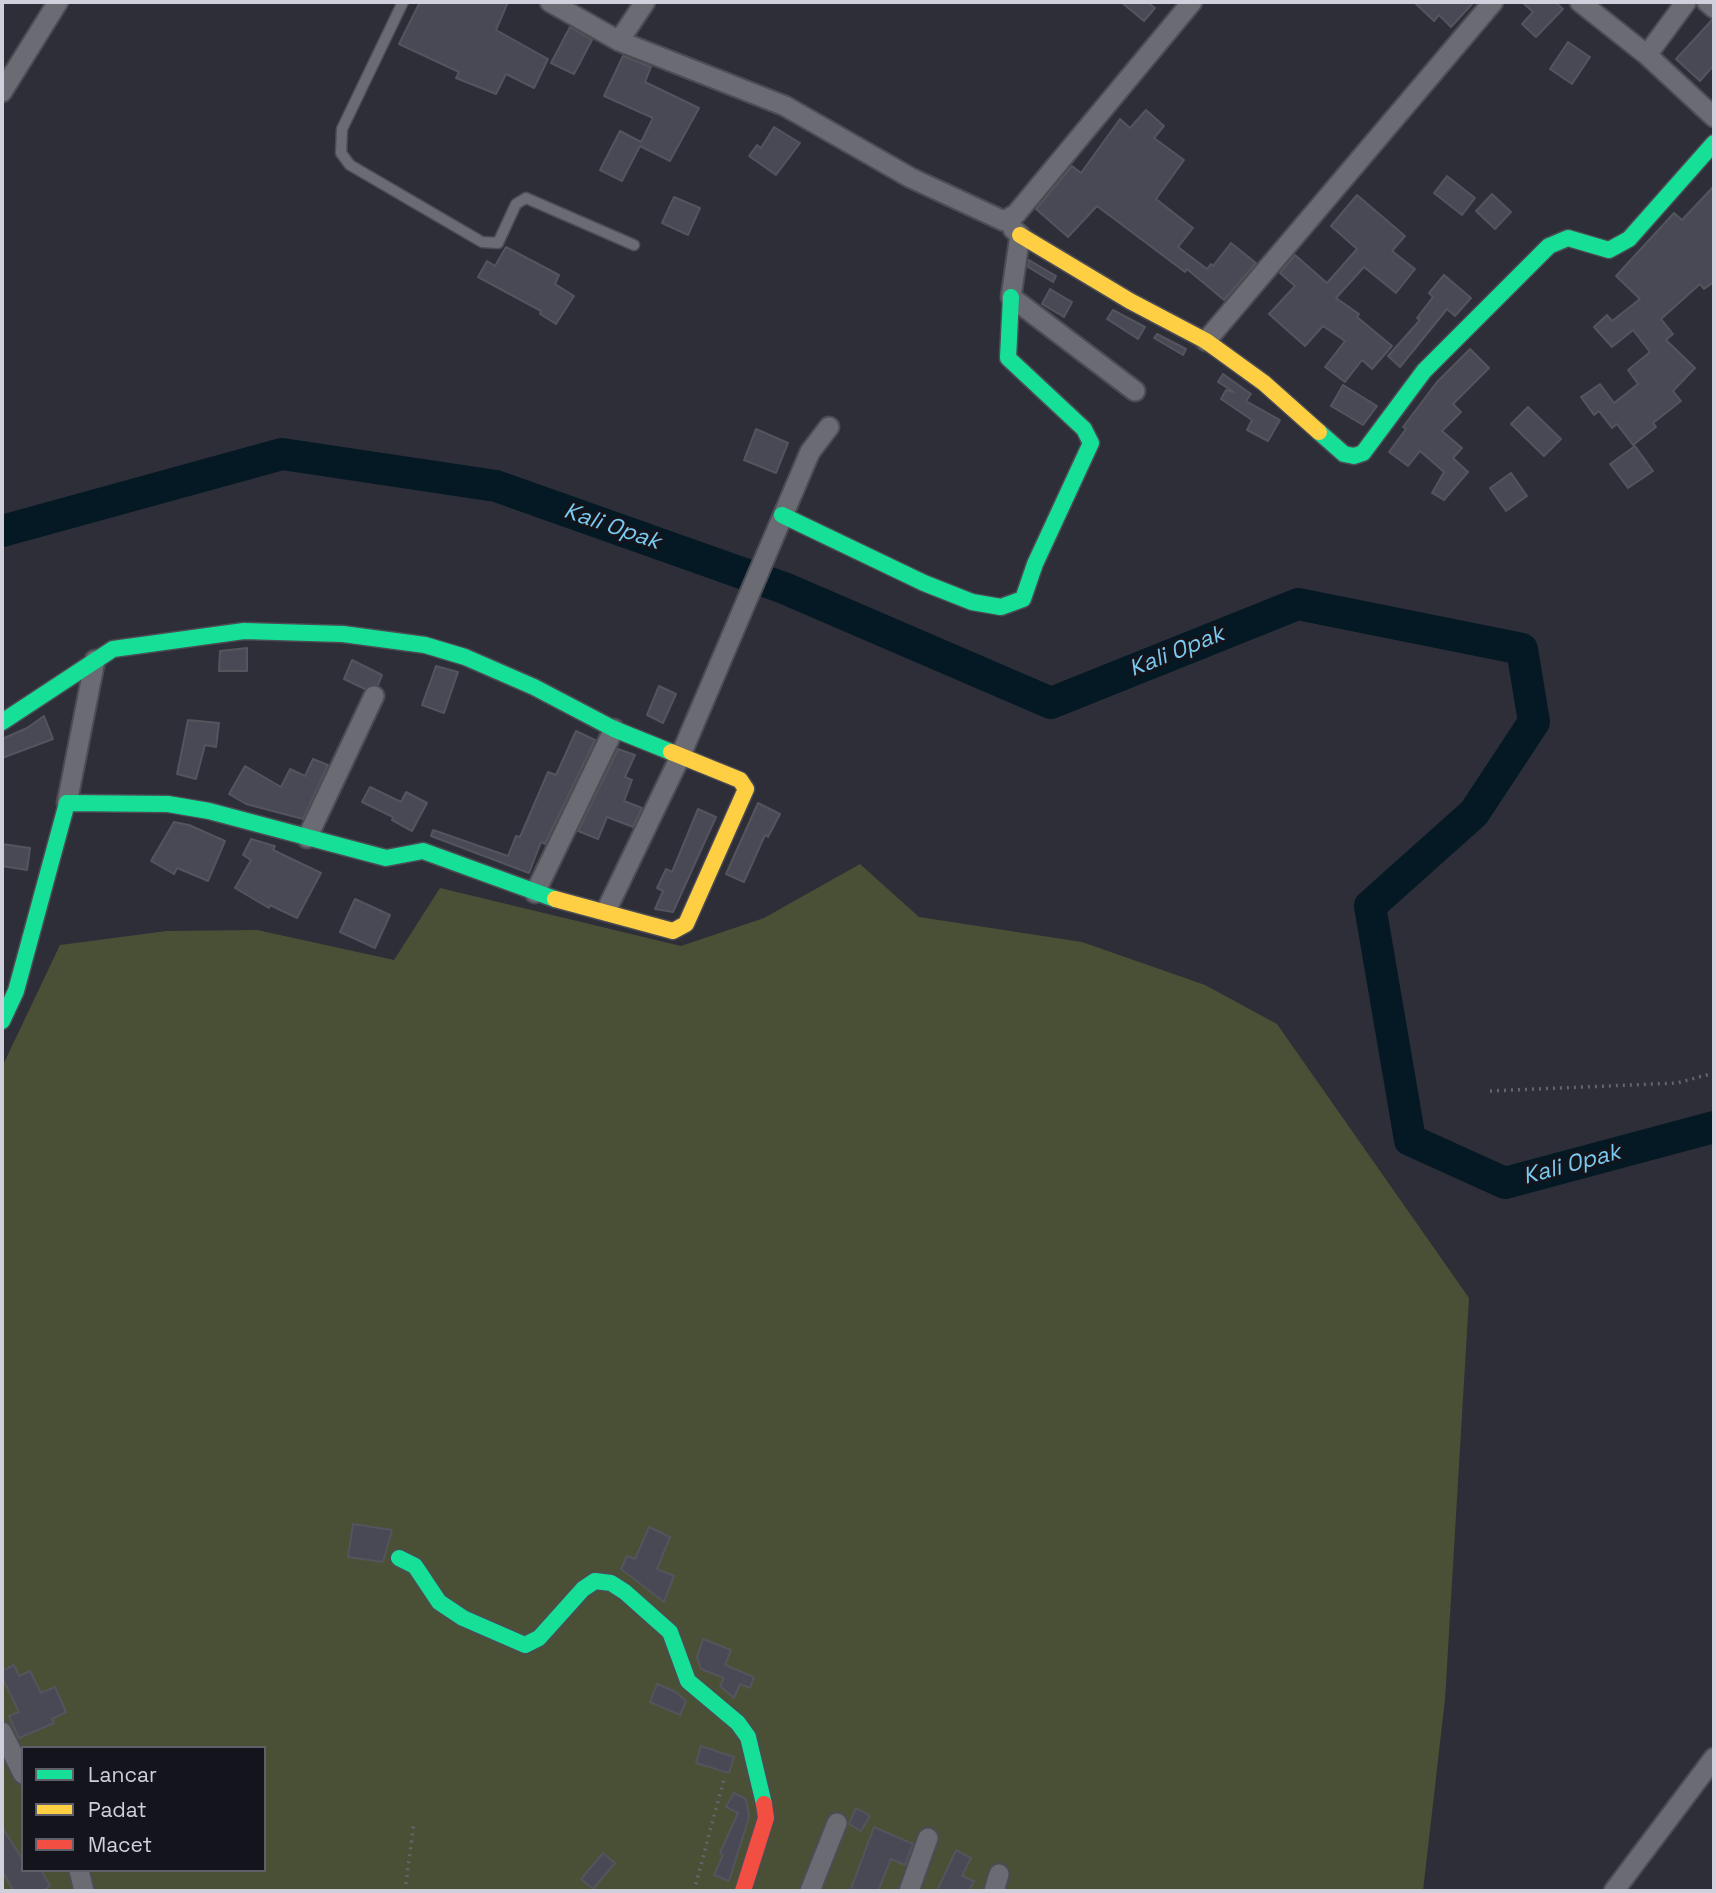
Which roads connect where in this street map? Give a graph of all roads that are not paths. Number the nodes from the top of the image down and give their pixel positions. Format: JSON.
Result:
{"nodes":[{"id":1,"x":58,"y":2,"type":"edge"},
{"id":2,"x":403,"y":2,"type":"edge"},
{"id":3,"x":550,"y":2,"type":"edge"},
{"id":4,"x":645,"y":2,"type":"edge"},
{"id":5,"x":1192,"y":2,"type":"edge"},
{"id":6,"x":1493,"y":2,"type":"edge"},
{"id":7,"x":1580,"y":2,"type":"edge"},
{"id":8,"x":1686,"y":2,"type":"edge"},
{"id":9,"x":1707,"y":2,"type":"edge"},
{"id":10,"x":1714,"y":8,"type":"edge"},
{"id":11,"x":619,"y":41,"type":"junction"},
{"id":12,"x":1647,"y":55,"type":"junction"},
{"id":13,"x":2,"y":92,"type":"edge"},
{"id":14,"x":1714,"y":117,"type":"edge"},
{"id":15,"x":1714,"y":143,"type":"edge"},
{"id":16,"x":1004,"y":221,"type":"junction"},
{"id":17,"x":1020,"y":235,"type":"junction"},
{"id":18,"x":634,"y":245,"type":"dead end"},
{"id":19,"x":1011,"y":297,"type":"junction"},
{"id":20,"x":1206,"y":341,"type":"junction"},
{"id":21,"x":1135,"y":391,"type":"dead end"},
{"id":22,"x":829,"y":427,"type":"dead end"},
{"id":23,"x":782,"y":515,"type":"junction"},
{"id":24,"x":95,"y":660,"type":"junction"},
{"id":25,"x":374,"y":696,"type":"dead end"},
{"id":26,"x":2,"y":722,"type":"edge"},
{"id":27,"x":614,"y":729,"type":"junction"},
{"id":28,"x":680,"y":757,"type":"junction"},
{"id":29,"x":67,"y":803,"type":"junction"},
{"id":30,"x":307,"y":838,"type":"junction"},
{"id":31,"x":535,"y":892,"type":"junction"},
{"id":32,"x":606,"y":911,"type":"junction"},
{"id":33,"x":2,"y":1021,"type":"edge"},
{"id":34,"x":399,"y":1559,"type":"dead end"},
{"id":35,"x":2,"y":1732,"type":"edge"},
{"id":36,"x":1714,"y":1758,"type":"edge"},
{"id":37,"x":15,"y":1768,"type":"edge"},
{"id":38,"x":837,"y":1823,"type":"dead end"},
{"id":39,"x":929,"y":1838,"type":"dead end"},
{"id":40,"x":79,"y":1872,"type":"edge"},
{"id":41,"x":84,"y":1891,"type":"edge"},
{"id":42,"x":743,"y":1891,"type":"edge"},
{"id":43,"x":810,"y":1891,"type":"edge"},
{"id":44,"x":909,"y":1891,"type":"edge"},
{"id":45,"x":1614,"y":1891,"type":"edge"}],
"edges":[{"from":1,"to":13,"type":"street"},
{"from":2,"to":18,"type":"lane"},
{"from":3,"to":11,"type":"street"},
{"from":4,"to":11,"type":"street"},
{"from":5,"to":16,"type":"street"},
{"from":6,"to":20,"type":"street"},
{"from":7,"to":12,"type":"street"},
{"from":8,"to":12,"type":"street"},
{"from":9,"to":10,"type":"street"},
{"from":11,"to":16,"type":"street"},
{"from":12,"to":14,"type":"street"},
{"from":15,"to":20,"type":"street"},
{"from":16,"to":17,"type":"street"},
{"from":17,"to":19,"type":"street"},
{"from":17,"to":20,"type":"street"},
{"from":19,"to":21,"type":"street"},
{"from":19,"to":23,"type":"street"},
{"from":22,"to":23,"type":"street"},
{"from":23,"to":28,"type":"street"},
{"from":24,"to":26,"type":"street"},
{"from":24,"to":27,"type":"street"},
{"from":24,"to":29,"type":"street"},
{"from":25,"to":30,"type":"street"},
{"from":27,"to":28,"type":"street"},
{"from":27,"to":31,"type":"street"},
{"from":28,"to":32,"type":"street"},
{"from":28,"to":32,"type":"street"},
{"from":29,"to":30,"type":"street"},
{"from":29,"to":33,"type":"street"},
{"from":30,"to":31,"type":"street"},
{"from":31,"to":32,"type":"street"},
{"from":34,"to":42,"type":"street"},
{"from":35,"to":37,"type":"street"},
{"from":36,"to":45,"type":"street"},
{"from":38,"to":43,"type":"street"},
{"from":39,"to":44,"type":"street"},
{"from":40,"to":41,"type":"street"}]}
